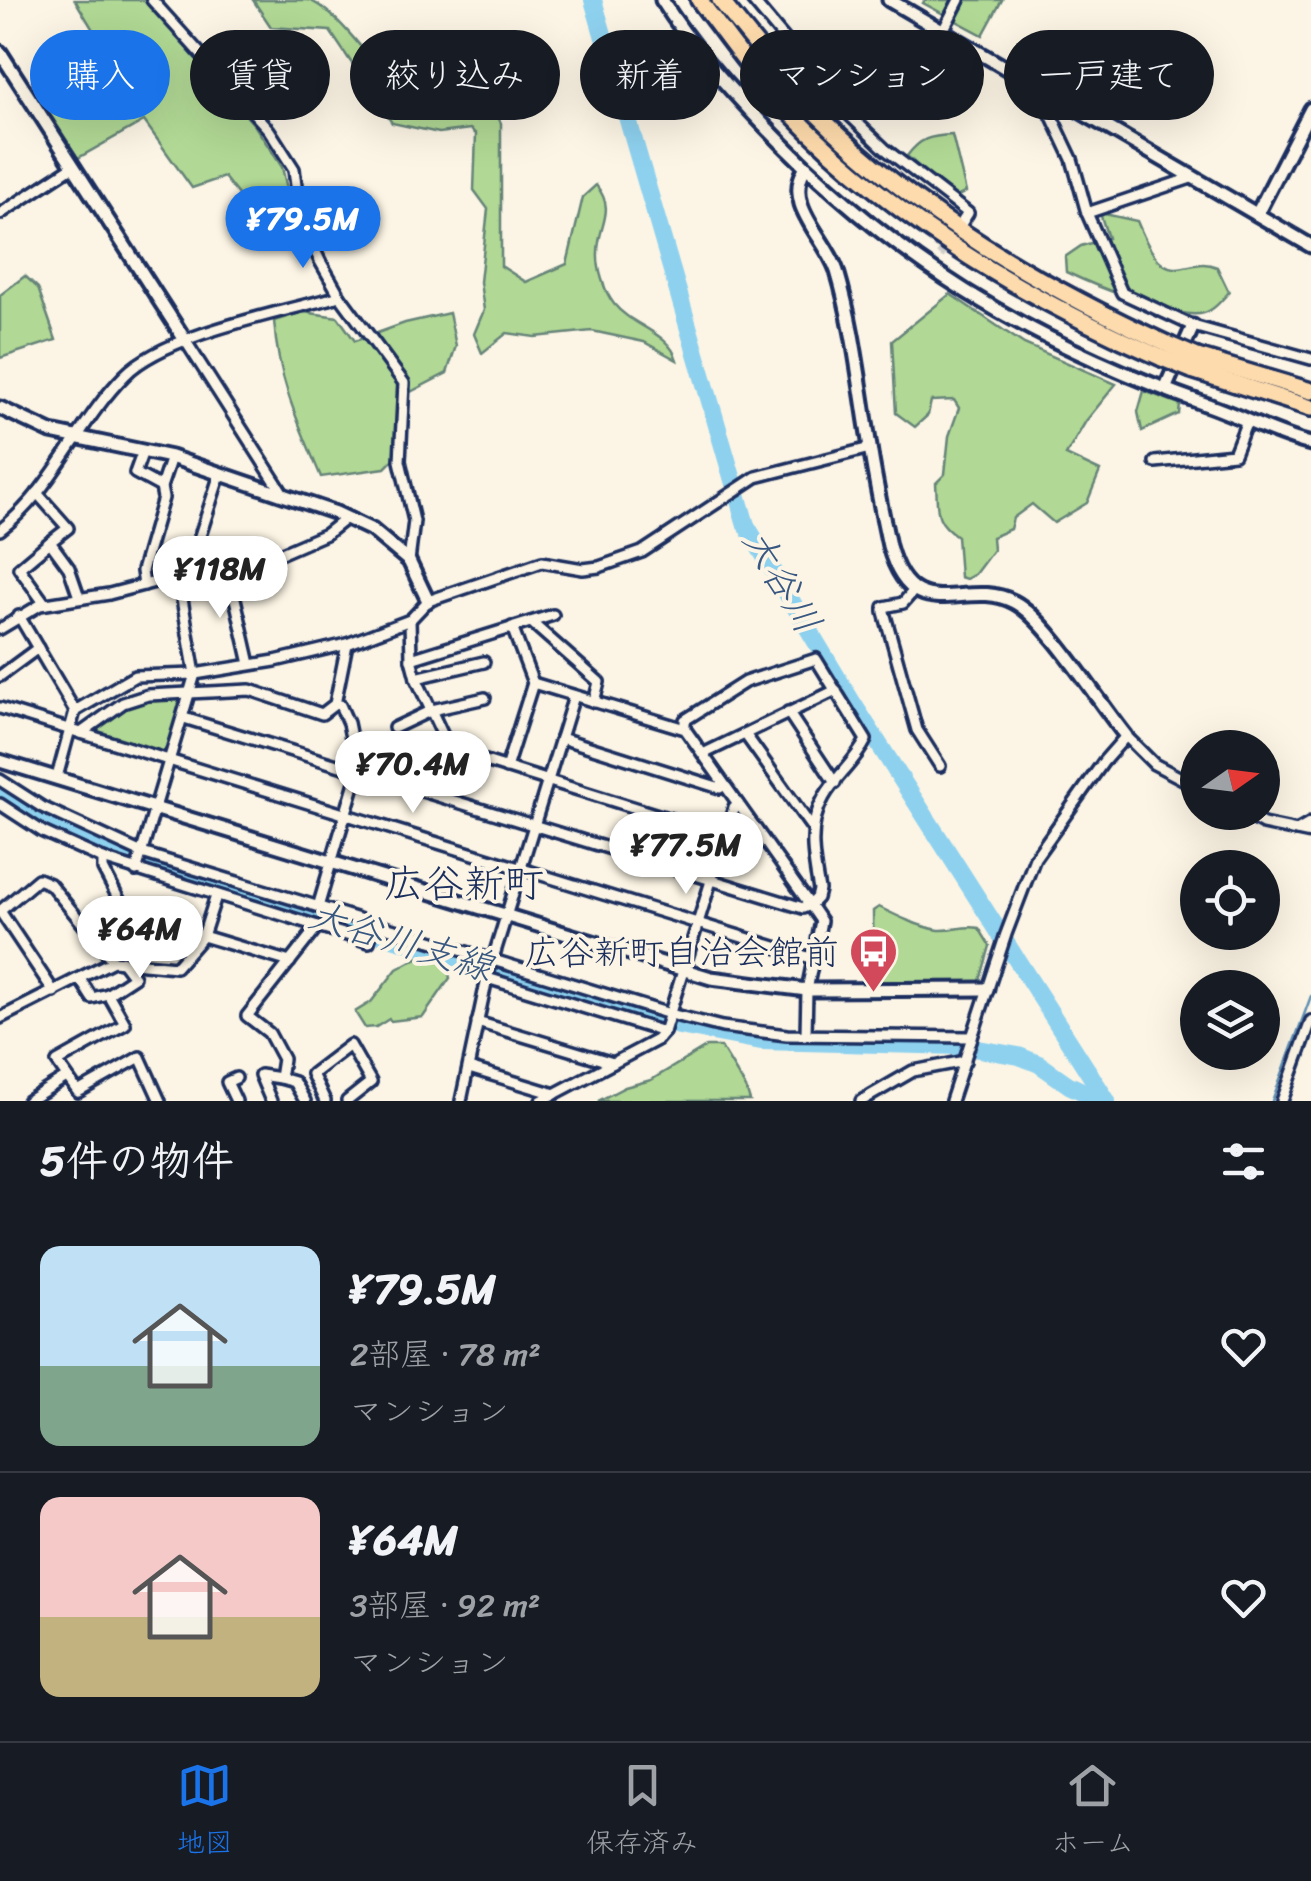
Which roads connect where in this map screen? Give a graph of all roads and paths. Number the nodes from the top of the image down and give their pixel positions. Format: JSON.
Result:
{"nodes":[{"id":1,"x":152,"y":0,"type":"edge"},
{"id":2,"x":662,"y":0,"type":"edge"},
{"id":3,"x":699,"y":0,"type":"edge"},
{"id":4,"x":720,"y":0,"type":"edge"},
{"id":5,"x":752,"y":0,"type":"edge"},
{"id":6,"x":889,"y":0,"type":"edge"},
{"id":7,"x":960,"y":0,"type":"edge"},
{"id":8,"x":944,"y":30,"type":"joint"},
{"id":9,"x":0,"y":52,"type":"edge"},
{"id":10,"x":1311,"y":109,"type":"edge"},
{"id":11,"x":1053,"y":120,"type":"edge"},
{"id":12,"x":1097,"y":120,"type":"edge"},
{"id":13,"x":72,"y":167,"type":"junction"},
{"id":14,"x":805,"y":168,"type":"junction"},
{"id":15,"x":1194,"y":177,"type":"junction"},
{"id":16,"x":1087,"y":213,"type":"junction"},
{"id":17,"x":0,"y":214,"type":"edge"},
{"id":18,"x":1257,"y":214,"type":"junction"},
{"id":19,"x":961,"y":224,"type":"dead end"},
{"id":20,"x":1311,"y":246,"type":"edge"},
{"id":21,"x":940,"y":256,"type":"tunnel mouth"},
{"id":22,"x":931,"y":270,"type":"junction"},
{"id":23,"x":340,"y":296,"type":"junction"},
{"id":24,"x":1193,"y":326,"type":"junction"},
{"id":25,"x":185,"y":340,"type":"junction"},
{"id":26,"x":1166,"y":352,"type":"junction"},
{"id":27,"x":1311,"y":359,"type":"edge"},
{"id":28,"x":1194,"y":363,"type":"junction"},
{"id":29,"x":1165,"y":389,"type":"junction"},
{"id":30,"x":1311,"y":391,"type":"edge"},
{"id":31,"x":0,"y":408,"type":"edge"},
{"id":32,"x":1311,"y":408,"type":"edge"},
{"id":33,"x":1247,"y":420,"type":"junction"},
{"id":34,"x":78,"y":440,"type":"junction"},
{"id":35,"x":1311,"y":444,"type":"edge"},
{"id":36,"x":870,"y":448,"type":"junction"},
{"id":37,"x":143,"y":451,"type":"junction"},
{"id":38,"x":171,"y":457,"type":"junction"},
{"id":39,"x":1155,"y":462,"type":"dead end"},
{"id":40,"x":220,"y":474,"type":"junction"},
{"id":41,"x":161,"y":487,"type":"junction"},
{"id":42,"x":37,"y":494,"type":"junction"},
{"id":43,"x":284,"y":495,"type":"junction"},
{"id":44,"x":346,"y":518,"type":"junction"},
{"id":45,"x":0,"y":530,"type":"edge"},
{"id":46,"x":50,"y":542,"type":"junction"},
{"id":47,"x":409,"y":561,"type":"junction"},
{"id":48,"x":228,"y":568,"type":"junction"},
{"id":49,"x":201,"y":570,"type":"junction"},
{"id":50,"x":178,"y":576,"type":"junction"},
{"id":51,"x":144,"y":585,"type":"junction"},
{"id":52,"x":915,"y":589,"type":"junction"},
{"id":53,"x":79,"y":597,"type":"junction"},
{"id":54,"x":428,"y":601,"type":"junction"},
{"id":55,"x":45,"y":604,"type":"junction"},
{"id":56,"x":553,"y":615,"type":"dead end"},
{"id":57,"x":19,"y":616,"type":"junction"},
{"id":58,"x":410,"y":620,"type":"junction"},
{"id":59,"x":531,"y":622,"type":"junction"},
{"id":60,"x":512,"y":627,"type":"junction"},
{"id":61,"x":0,"y":629,"type":"edge"},
{"id":62,"x":347,"y":644,"type":"junction"},
{"id":63,"x":38,"y":648,"type":"junction"},
{"id":64,"x":411,"y":659,"type":"junction"},
{"id":65,"x":484,"y":662,"type":"dead end"},
{"id":66,"x":250,"y":664,"type":"junction"},
{"id":67,"x":2,"y":671,"type":"edge"},
{"id":68,"x":194,"y":674,"type":"junction"},
{"id":69,"x":416,"y":678,"type":"junction"},
{"id":70,"x":533,"y":683,"type":"junction"},
{"id":71,"x":836,"y":690,"type":"junction"},
{"id":72,"x":190,"y":695,"type":"junction"},
{"id":73,"x":574,"y":696,"type":"junction"},
{"id":74,"x":485,"y":698,"type":"dead end"},
{"id":75,"x":594,"y":702,"type":"junction"},
{"id":76,"x":335,"y":704,"type":"junction"},
{"id":77,"x":0,"y":708,"type":"edge"},
{"id":78,"x":432,"y":710,"type":"junction"},
{"id":79,"x":75,"y":711,"type":"junction"},
{"id":80,"x":788,"y":712,"type":"junction"},
{"id":81,"x":184,"y":718,"type":"junction"},
{"id":82,"x":394,"y":728,"type":"dead end"},
{"id":83,"x":684,"y":729,"type":"junction"},
{"id":84,"x":76,"y":732,"type":"junction"},
{"id":85,"x":745,"y":734,"type":"junction"},
{"id":86,"x":1126,"y":736,"type":"junction"},
{"id":87,"x":561,"y":738,"type":"junction"},
{"id":88,"x":451,"y":752,"type":"junction"},
{"id":89,"x":703,"y":754,"type":"junction"},
{"id":90,"x":0,"y":761,"type":"edge"},
{"id":91,"x":170,"y":762,"type":"junction"},
{"id":92,"x":940,"y":766,"type":"dead end"},
{"id":93,"x":506,"y":768,"type":"junction"},
{"id":94,"x":358,"y":772,"type":"junction"},
{"id":95,"x":57,"y":777,"type":"junction"},
{"id":96,"x":1180,"y":778,"type":"edge"},
{"id":97,"x":0,"y":780,"type":"edge"},
{"id":98,"x":388,"y":780,"type":"junction"},
{"id":99,"x":548,"y":782,"type":"junction"},
{"id":100,"x":836,"y":782,"type":"junction"},
{"id":101,"x":724,"y":785,"type":"junction"},
{"id":102,"x":0,"y":804,"type":"edge"},
{"id":103,"x":738,"y":804,"type":"junction"},
{"id":104,"x":156,"y":807,"type":"junction"},
{"id":105,"x":345,"y":815,"type":"junction"},
{"id":106,"x":1311,"y":823,"type":"edge"},
{"id":107,"x":534,"y":826,"type":"junction"},
{"id":108,"x":1280,"y":827,"type":"edge"},
{"id":109,"x":812,"y":828,"type":"junction"},
{"id":110,"x":1297,"y":831,"type":"junction"},
{"id":111,"x":1311,"y":834,"type":"edge"},
{"id":112,"x":725,"y":836,"type":"junction"},
{"id":113,"x":103,"y":859,"type":"junction"},
{"id":114,"x":139,"y":861,"type":"junction"},
{"id":115,"x":330,"y":862,"type":"junction"},
{"id":116,"x":521,"y":869,"type":"junction"},
{"id":117,"x":711,"y":880,"type":"junction"},
{"id":118,"x":216,"y":896,"type":"junction"},
{"id":119,"x":810,"y":905,"type":"junction"},
{"id":120,"x":318,"y":907,"type":"junction"},
{"id":121,"x":507,"y":915,"type":"junction"},
{"id":122,"x":698,"y":923,"type":"junction"},
{"id":123,"x":318,"y":926,"type":"junction"},
{"id":124,"x":372,"y":930,"type":"junction"},
{"id":125,"x":203,"y":936,"type":"junction"},
{"id":126,"x":814,"y":959,"type":"junction"},
{"id":127,"x":117,"y":961,"type":"junction"},
{"id":128,"x":290,"y":962,"type":"junction"},
{"id":129,"x":490,"y":969,"type":"junction"},
{"id":130,"x":684,"y":970,"type":"junction"},
{"id":131,"x":80,"y":978,"type":"junction"},
{"id":132,"x":987,"y":989,"type":"junction"},
{"id":133,"x":807,"y":990,"type":"junction"},
{"id":134,"x":54,"y":992,"type":"junction"},
{"id":135,"x":108,"y":994,"type":"junction"},
{"id":136,"x":0,"y":1018,"type":"edge"},
{"id":137,"x":1311,"y":1021,"type":"edge"},
{"id":138,"x":477,"y":1022,"type":"junction"},
{"id":139,"x":667,"y":1023,"type":"junction"},
{"id":140,"x":806,"y":1034,"type":"junction"},
{"id":141,"x":972,"y":1040,"type":"junction"},
{"id":142,"x":966,"y":1058,"type":"junction"},
{"id":143,"x":614,"y":1063,"type":"junction"},
{"id":144,"x":469,"y":1068,"type":"junction"},
{"id":145,"x":65,"y":1078,"type":"junction"},
{"id":146,"x":236,"y":1078,"type":"dead end"},
{"id":147,"x":280,"y":1078,"type":"junction"},
{"id":148,"x":555,"y":1094,"type":"junction"},
{"id":149,"x":28,"y":1101,"type":"edge"},
{"id":150,"x":160,"y":1101,"type":"edge"},
{"id":151,"x":236,"y":1101,"type":"edge"},
{"id":152,"x":271,"y":1101,"type":"edge"},
{"id":153,"x":305,"y":1101,"type":"edge"},
{"id":154,"x":325,"y":1101,"type":"edge"},
{"id":155,"x":347,"y":1101,"type":"edge"},
{"id":156,"x":461,"y":1101,"type":"edge"},
{"id":157,"x":541,"y":1101,"type":"edge"},
{"id":158,"x":861,"y":1101,"type":"edge"},
{"id":159,"x":951,"y":1101,"type":"edge"},
{"id":160,"x":1282,"y":1101,"type":"edge"}],
"edges":[{"from":1,"to":23,"type":"street"},
{"from":2,"to":14,"type":"street"},
{"from":3,"to":26,"type":"highway"},
{"from":4,"to":26,"type":"highway"},
{"from":5,"to":19,"type":"street"},
{"from":6,"to":8,"type":"street"},
{"from":7,"to":8,"type":"street"},
{"from":9,"to":13,"type":"street"},
{"from":10,"to":18,"type":"street"},
{"from":11,"to":16,"type":"street"},
{"from":12,"to":15,"type":"street"},
{"from":13,"to":17,"type":"street"},
{"from":13,"to":25,"type":"street"},
{"from":14,"to":22,"type":"street"},
{"from":14,"to":36,"type":"street"},
{"from":15,"to":16,"type":"street"},
{"from":15,"to":18,"type":"street"},
{"from":16,"to":24,"type":"street"},
{"from":18,"to":20,"type":"street"},
{"from":21,"to":22,"type":"street"},
{"from":22,"to":29,"type":"street"},
{"from":23,"to":25,"type":"street"},
{"from":23,"to":47,"type":"street"},
{"from":24,"to":27,"type":"street"},
{"from":24,"to":29,"type":"street"},
{"from":25,"to":34,"type":"street"},
{"from":25,"to":43,"type":"street"},
{"from":26,"to":28,"type":"highway","bridge":true},
{"from":28,"to":30,"type":"highway"},
{"from":28,"to":32,"type":"highway"},
{"from":29,"to":33,"type":"street"},
{"from":31,"to":34,"type":"street"},
{"from":33,"to":35,"type":"street"},
{"from":33,"to":39,"type":"street"},
{"from":34,"to":37,"type":"street"},
{"from":34,"to":42,"type":"street"},
{"from":36,"to":52,"type":"street"},
{"from":36,"to":54,"type":"street"},
{"from":37,"to":38,"type":"street"},
{"from":37,"to":41,"type":"street"},
{"from":38,"to":40,"type":"street"},
{"from":38,"to":41,"type":"street"},
{"from":40,"to":43,"type":"street"},
{"from":40,"to":49,"type":"street"},
{"from":41,"to":51,"type":"street"},
{"from":42,"to":45,"type":"street"},
{"from":42,"to":46,"type":"street"},
{"from":43,"to":44,"type":"street"},
{"from":44,"to":47,"type":"street"},
{"from":44,"to":48,"type":"street"},
{"from":46,"to":53,"type":"street"},
{"from":46,"to":55,"type":"street"},
{"from":47,"to":54,"type":"street"},
{"from":48,"to":49,"type":"street"},
{"from":48,"to":66,"type":"street"},
{"from":49,"to":50,"type":"street"},
{"from":50,"to":51,"type":"street"},
{"from":50,"to":68,"type":"street"},
{"from":51,"to":53,"type":"street"},
{"from":52,"to":86,"type":"street"},
{"from":52,"to":92,"type":"street"},
{"from":53,"to":55,"type":"street"},
{"from":54,"to":58,"type":"street"},
{"from":55,"to":57,"type":"street"},
{"from":56,"to":59,"type":"street"},
{"from":57,"to":61,"type":"street"},
{"from":57,"to":63,"type":"street"},
{"from":58,"to":62,"type":"street"},
{"from":58,"to":64,"type":"street"},
{"from":59,"to":60,"type":"street"},
{"from":59,"to":75,"type":"street"},
{"from":60,"to":64,"type":"street"},
{"from":60,"to":70,"type":"street"},
{"from":62,"to":66,"type":"street"},
{"from":62,"to":76,"type":"street"},
{"from":63,"to":67,"type":"street"},
{"from":63,"to":79,"type":"street"},
{"from":64,"to":69,"type":"street"},
{"from":65,"to":69,"type":"street"},
{"from":66,"to":68,"type":"street"},
{"from":68,"to":72,"type":"street"},
{"from":68,"to":79,"type":"street"},
{"from":69,"to":78,"type":"street"},
{"from":70,"to":73,"type":"street"},
{"from":70,"to":93,"type":"street"},
{"from":71,"to":80,"type":"street"},
{"from":71,"to":83,"type":"street"},
{"from":71,"to":100,"type":"street"},
{"from":72,"to":76,"type":"street"},
{"from":72,"to":81,"type":"street"},
{"from":72,"to":84,"type":"street"},
{"from":73,"to":75,"type":"street"},
{"from":73,"to":87,"type":"street"},
{"from":74,"to":78,"type":"street"},
{"from":75,"to":83,"type":"street"},
{"from":76,"to":94,"type":"street"},
{"from":77,"to":84,"type":"street"},
{"from":78,"to":82,"type":"street"},
{"from":78,"to":88,"type":"street"},
{"from":79,"to":84,"type":"street"},
{"from":80,"to":85,"type":"street"},
{"from":80,"to":100,"type":"street"},
{"from":81,"to":91,"type":"street"},
{"from":81,"to":94,"type":"street"},
{"from":83,"to":89,"type":"street"},
{"from":84,"to":91,"type":"street"},
{"from":84,"to":95,"type":"street"},
{"from":85,"to":89,"type":"street"},
{"from":85,"to":109,"type":"street"},
{"from":86,"to":96,"type":"street"},
{"from":86,"to":132,"type":"street"},
{"from":87,"to":99,"type":"street"},
{"from":87,"to":101,"type":"street"},
{"from":88,"to":93,"type":"street"},
{"from":88,"to":98,"type":"street"},
{"from":89,"to":101,"type":"street"},
{"from":90,"to":95,"type":"street"},
{"from":91,"to":104,"type":"street"},
{"from":91,"to":105,"type":"street"},
{"from":93,"to":99,"type":"street"},
{"from":94,"to":98,"type":"street"},
{"from":94,"to":105,"type":"street"},
{"from":95,"to":104,"type":"street"},
{"from":97,"to":114,"type":"street"},
{"from":98,"to":107,"type":"street"},
{"from":99,"to":107,"type":"street"},
{"from":99,"to":112,"type":"street"},
{"from":100,"to":109,"type":"street"},
{"from":101,"to":103,"type":"street"},
{"from":102,"to":113,"type":"street"},
{"from":103,"to":112,"type":"street"},
{"from":103,"to":119,"type":"street"},
{"from":104,"to":114,"type":"street"},
{"from":104,"to":115,"type":"street"},
{"from":105,"to":115,"type":"street"},
{"from":105,"to":116,"type":"street"},
{"from":106,"to":110,"type":"street"},
{"from":107,"to":116,"type":"street"},
{"from":107,"to":117,"type":"street"},
{"from":108,"to":110,"type":"street"},
{"from":109,"to":119,"type":"street"},
{"from":110,"to":111,"type":"street"},
{"from":112,"to":117,"type":"street"},
{"from":113,"to":114,"type":"street"},
{"from":113,"to":125,"type":"street"},
{"from":114,"to":118,"type":"street"},
{"from":114,"to":120,"type":"street"},
{"from":115,"to":120,"type":"street"},
{"from":115,"to":121,"type":"street"},
{"from":116,"to":121,"type":"street"},
{"from":116,"to":122,"type":"street"},
{"from":117,"to":119,"type":"street"},
{"from":117,"to":122,"type":"street"},
{"from":118,"to":123,"type":"street"},
{"from":118,"to":125,"type":"street"},
{"from":119,"to":126,"type":"street"},
{"from":120,"to":124,"type":"street"},
{"from":121,"to":129,"type":"street"},
{"from":121,"to":130,"type":"street"},
{"from":122,"to":126,"type":"street"},
{"from":122,"to":130,"type":"street"},
{"from":123,"to":124,"type":"street"},
{"from":123,"to":128,"type":"street"},
{"from":124,"to":129,"type":"street"},
{"from":125,"to":127,"type":"street"},
{"from":125,"to":128,"type":"street"},
{"from":126,"to":133,"type":"street"},
{"from":127,"to":131,"type":"street"},
{"from":127,"to":134,"type":"street"},
{"from":127,"to":135,"type":"street"},
{"from":128,"to":147,"type":"street"},
{"from":129,"to":138,"type":"street"},
{"from":129,"to":139,"type":"street"},
{"from":129,"to":139,"type":"street"},
{"from":130,"to":133,"type":"street"},
{"from":130,"to":139,"type":"street"},
{"from":131,"to":134,"type":"street"},
{"from":131,"to":135,"type":"street"},
{"from":132,"to":133,"type":"street"},
{"from":132,"to":141,"type":"street"},
{"from":133,"to":140,"type":"street"},
{"from":134,"to":136,"type":"street"},
{"from":135,"to":145,"type":"street"},
{"from":137,"to":160,"type":"street"},
{"from":138,"to":143,"type":"street"},
{"from":138,"to":144,"type":"street"},
{"from":139,"to":140,"type":"street"},
{"from":139,"to":143,"type":"street"},
{"from":140,"to":141,"type":"street"},
{"from":141,"to":142,"type":"street"},
{"from":142,"to":158,"type":"street"},
{"from":142,"to":159,"type":"street"},
{"from":143,"to":148,"type":"street"},
{"from":144,"to":148,"type":"street"},
{"from":144,"to":156,"type":"street"},
{"from":145,"to":149,"type":"street"},
{"from":145,"to":150,"type":"street"},
{"from":146,"to":151,"type":"street"},
{"from":147,"to":152,"type":"street"},
{"from":147,"to":153,"type":"street"},
{"from":148,"to":157,"type":"street"},
{"from":154,"to":155,"type":"street"}]}
